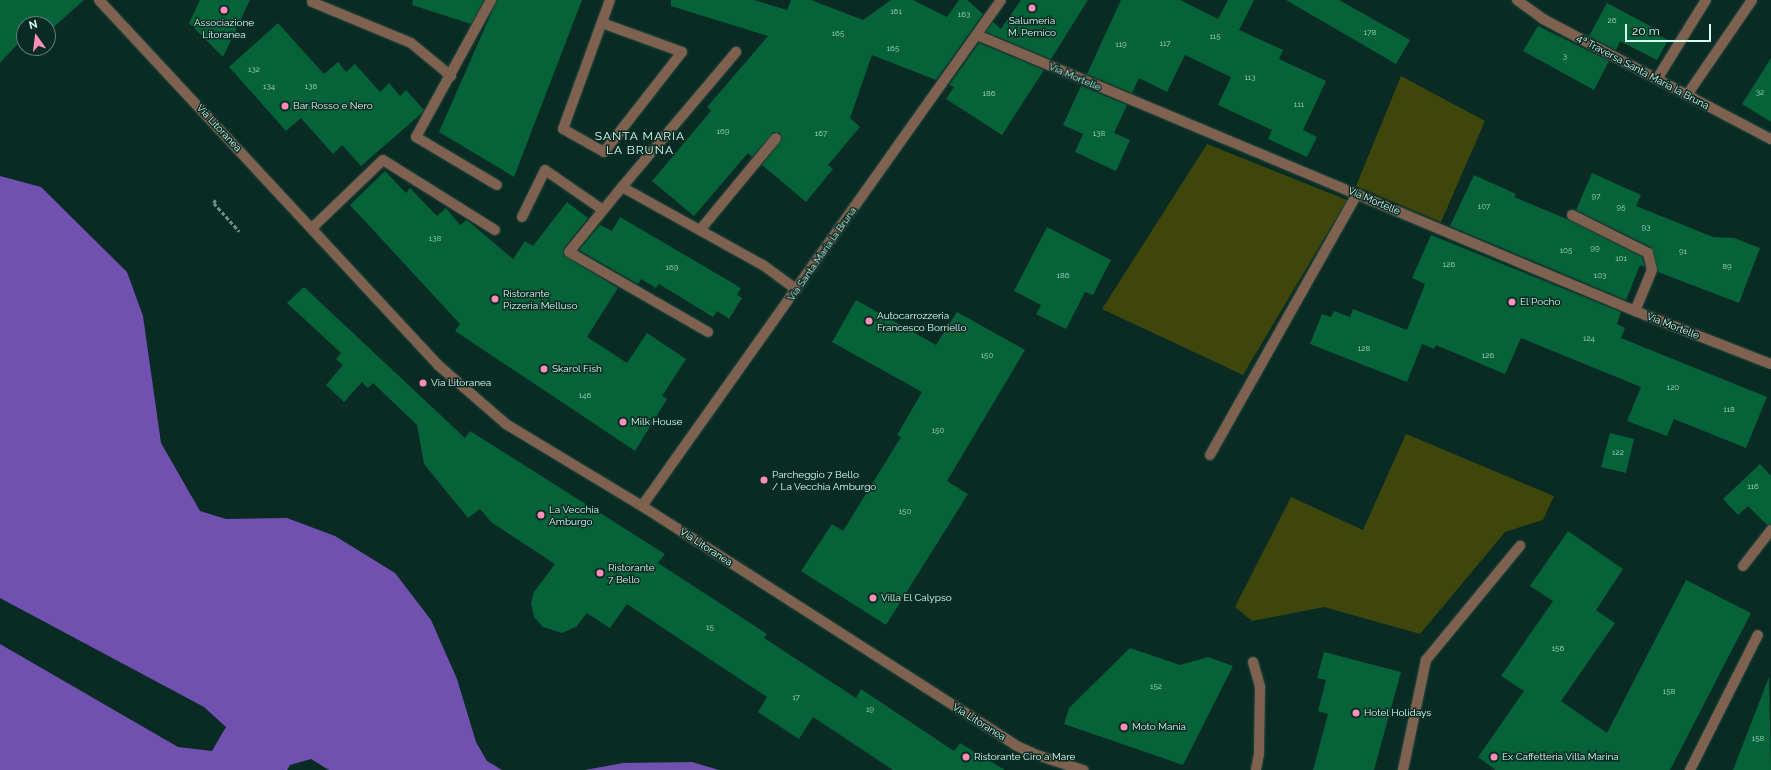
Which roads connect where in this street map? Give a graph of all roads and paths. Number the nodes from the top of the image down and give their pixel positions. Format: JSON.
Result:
{"nodes":[{"id":1,"x":99,"y":0,"type":"edge"},
{"id":2,"x":491,"y":0,"type":"edge"},
{"id":3,"x":610,"y":0,"type":"edge"},
{"id":4,"x":1001,"y":0,"type":"edge"},
{"id":5,"x":1517,"y":0,"type":"edge"},
{"id":6,"x":1706,"y":0,"type":"edge"},
{"id":7,"x":1752,"y":0,"type":"edge"},
{"id":8,"x":312,"y":2,"type":"dead end"},
{"id":9,"x":602,"y":23,"type":"junction"},
{"id":10,"x":978,"y":35,"type":"junction"},
{"id":11,"x":736,"y":52,"type":"dead end"},
{"id":12,"x":451,"y":76,"type":"junction"},
{"id":13,"x":1657,"y":79,"type":"junction"},
{"id":14,"x":1687,"y":95,"type":"junction"},
{"id":15,"x":776,"y":138,"type":"dead end"},
{"id":16,"x":1771,"y":139,"type":"edge"},
{"id":17,"x":497,"y":185,"type":"dead end"},
{"id":18,"x":622,"y":187,"type":"junction"},
{"id":19,"x":1357,"y":194,"type":"junction"},
{"id":20,"x":216,"y":200,"type":"dead end"},
{"id":21,"x":603,"y":210,"type":"junction"},
{"id":22,"x":1572,"y":215,"type":"dead end"},
{"id":23,"x":522,"y":217,"type":"dead end"},
{"id":24,"x":312,"y":228,"type":"junction"},
{"id":25,"x":495,"y":230,"type":"dead end"},
{"id":26,"x":700,"y":230,"type":"junction"},
{"id":27,"x":239,"y":231,"type":"dead end"},
{"id":28,"x":797,"y":290,"type":"junction"},
{"id":29,"x":1635,"y":311,"type":"junction"},
{"id":30,"x":708,"y":332,"type":"dead end"},
{"id":31,"x":1771,"y":364,"type":"edge"},
{"id":32,"x":1210,"y":455,"type":"dead end"},
{"id":33,"x":642,"y":506,"type":"junction"},
{"id":34,"x":1771,"y":530,"type":"edge"},
{"id":35,"x":1520,"y":546,"type":"dead end"},
{"id":36,"x":1743,"y":566,"type":"dead end"},
{"id":37,"x":1758,"y":635,"type":"dead end"},
{"id":38,"x":1253,"y":662,"type":"dead end"},
{"id":39,"x":1083,"y":770,"type":"edge"},
{"id":40,"x":1256,"y":770,"type":"edge"},
{"id":41,"x":1403,"y":770,"type":"edge"},
{"id":42,"x":1690,"y":770,"type":"edge"}],
"edges":[{"from":1,"to":24,"type":"street","name":"Via Litoranea"},
{"from":2,"to":12,"type":"street"},
{"from":3,"to":9,"type":"street"},
{"from":4,"to":10,"type":"street","name":"Via Santa Maria la Bruna"},
{"from":5,"to":13,"type":"street","name":"4ª Traversa Santa Maria la Bruna"},
{"from":6,"to":13,"type":"street"},
{"from":7,"to":14,"type":"street"},
{"from":8,"to":12,"type":"street"},
{"from":9,"to":9,"type":"street"},
{"from":10,"to":19,"type":"street","name":"Via Mortelle"},
{"from":10,"to":28,"type":"street","name":"Via Santa Maria la Bruna"},
{"from":11,"to":18,"type":"street"},
{"from":12,"to":17,"type":"street"},
{"from":13,"to":14,"type":"street","name":"4ª Traversa Santa Maria la Bruna"},
{"from":14,"to":16,"type":"street","name":"4ª Traversa Santa Maria la Bruna"},
{"from":15,"to":26,"type":"street"},
{"from":18,"to":21,"type":"street"},
{"from":18,"to":26,"type":"street"},
{"from":19,"to":29,"type":"street","name":"Via Mortelle"},
{"from":19,"to":32,"type":"street"},
{"from":20,"to":27,"type":"path"},
{"from":21,"to":23,"type":"street"},
{"from":21,"to":30,"type":"street"},
{"from":22,"to":29,"type":"street"},
{"from":24,"to":25,"type":"street"},
{"from":24,"to":33,"type":"street","name":"Via Litoranea"},
{"from":26,"to":28,"type":"street"},
{"from":28,"to":33,"type":"street","name":"Via Santa Maria la Bruna"},
{"from":29,"to":31,"type":"street","name":"Via Mortelle"},
{"from":33,"to":39,"type":"street","name":"Via Litoranea"},
{"from":34,"to":36,"type":"street"},
{"from":35,"to":41,"type":"street"},
{"from":37,"to":42,"type":"street"},
{"from":38,"to":40,"type":"street"}]}
